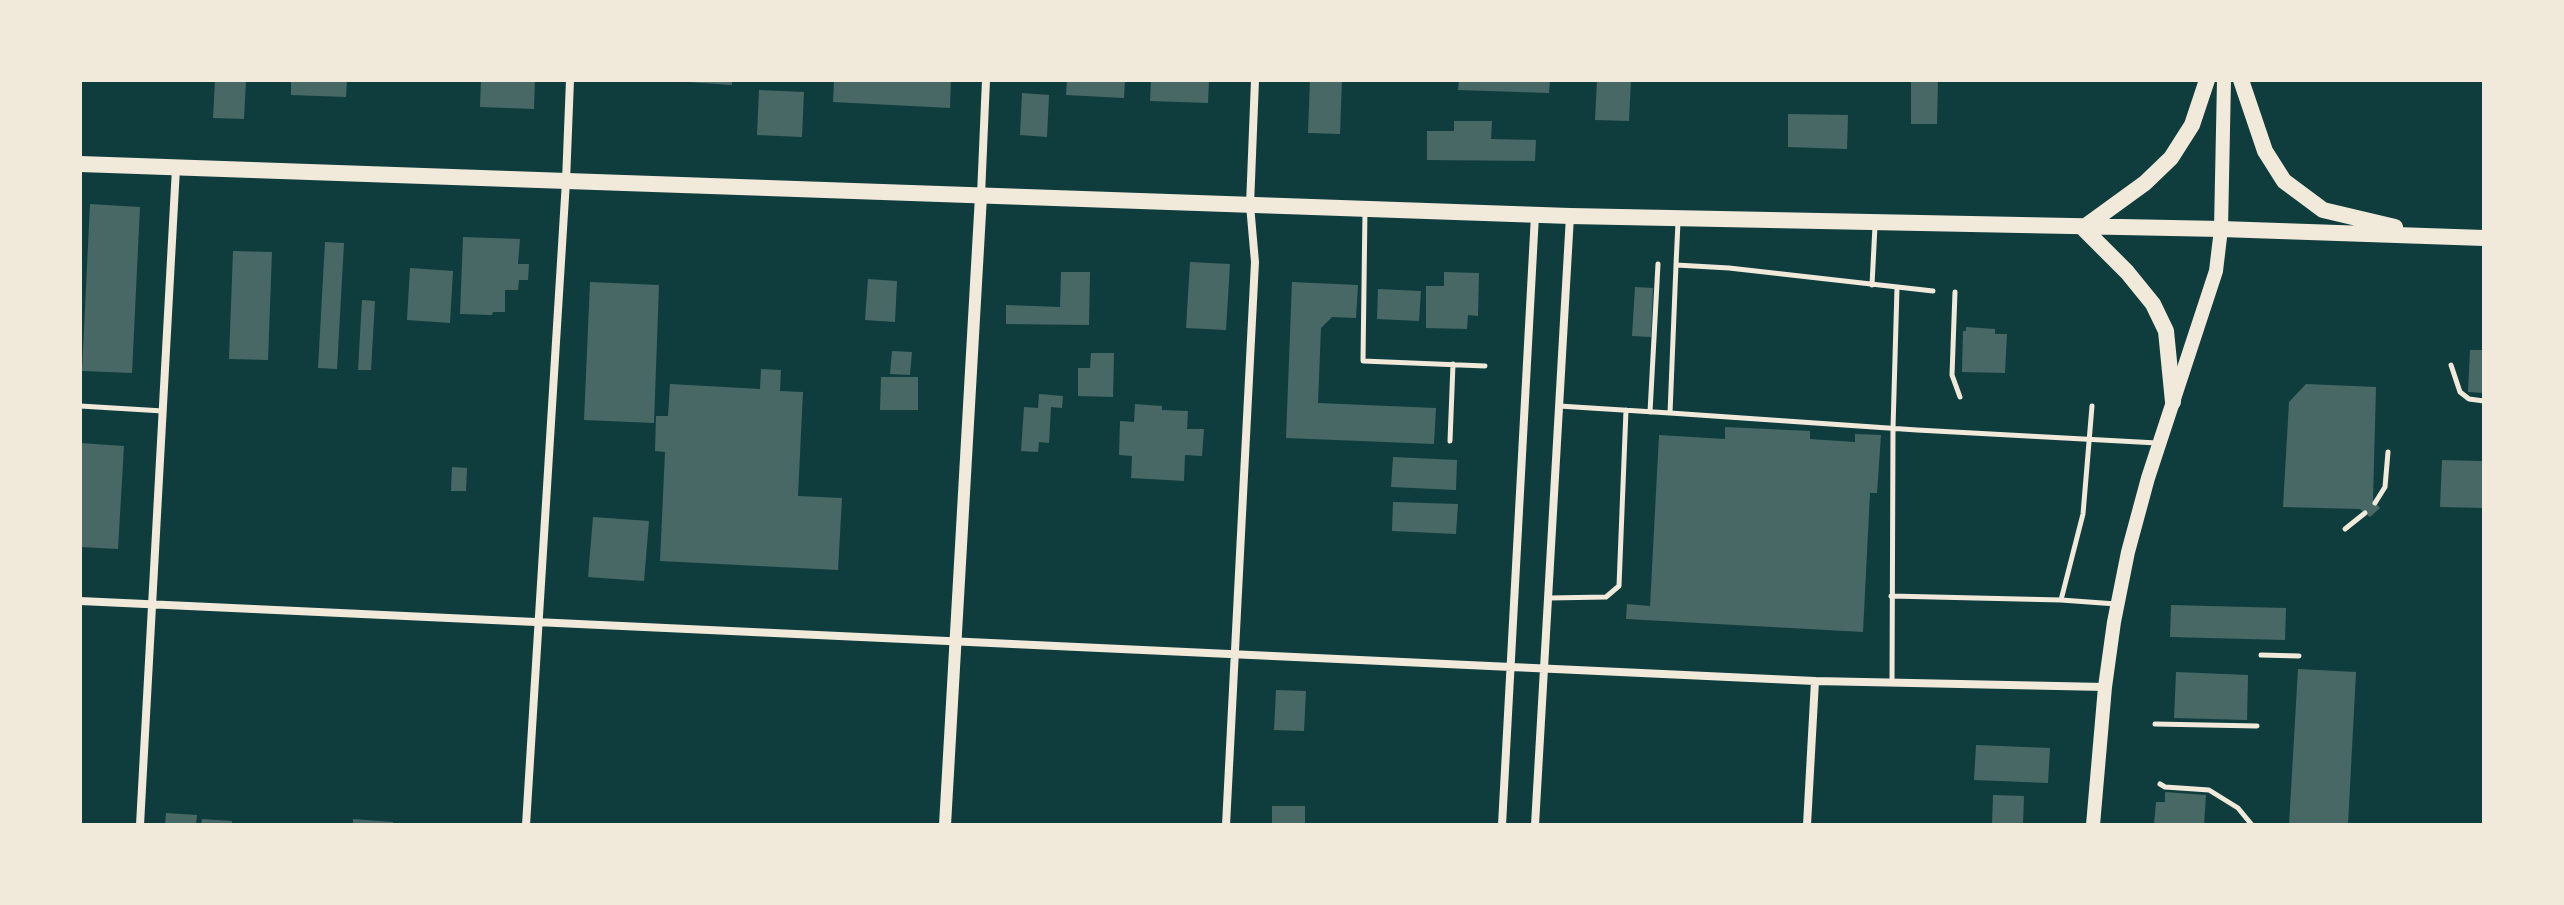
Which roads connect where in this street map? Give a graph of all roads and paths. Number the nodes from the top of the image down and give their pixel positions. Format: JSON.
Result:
{"nodes":[{"id":1,"x":570,"y":80,"type":"edge"},
{"id":2,"x":986,"y":80,"type":"edge"},
{"id":3,"x":1255,"y":80,"type":"edge"},
{"id":4,"x":2207,"y":80,"type":"edge"},
{"id":5,"x":2224,"y":80,"type":"edge"},
{"id":6,"x":2241,"y":80,"type":"edge"},
{"id":7,"x":80,"y":164,"type":"edge"},
{"id":8,"x":176,"y":167,"type":"junction"},
{"id":9,"x":566,"y":181,"type":"junction"},
{"id":10,"x":981,"y":196,"type":"junction"},
{"id":11,"x":1250,"y":205,"type":"junction"},
{"id":12,"x":1365,"y":209,"type":"junction"},
{"id":13,"x":1535,"y":215,"type":"junction"},
{"id":14,"x":1570,"y":216,"type":"junction"},
{"id":15,"x":1678,"y":218,"type":"junction"},
{"id":16,"x":1875,"y":223,"type":"junction"},
{"id":17,"x":2083,"y":228,"type":"junction"},
{"id":18,"x":2221,"y":229,"type":"junction"},
{"id":19,"x":2431,"y":236,"type":"junction"},
{"id":20,"x":2484,"y":238,"type":"edge"},
{"id":21,"x":1658,"y":264,"type":"dead end"},
{"id":22,"x":1676,"y":265,"type":"junction"},
{"id":23,"x":1872,"y":285,"type":"junction"},
{"id":24,"x":1897,"y":288,"type":"junction"},
{"id":25,"x":1933,"y":291,"type":"dead end"},
{"id":26,"x":1955,"y":292,"type":"dead end"},
{"id":27,"x":1453,"y":364,"type":"junction"},
{"id":28,"x":2451,"y":365,"type":"dead end"},
{"id":29,"x":1485,"y":366,"type":"dead end"},
{"id":30,"x":1960,"y":397,"type":"dead end"},
{"id":31,"x":2484,"y":401,"type":"edge"},
{"id":32,"x":2173,"y":402,"type":"junction"},
{"id":33,"x":80,"y":406,"type":"edge"},
{"id":34,"x":1558,"y":406,"type":"junction"},
{"id":35,"x":2092,"y":406,"type":"dead end"},
{"id":36,"x":1626,"y":410,"type":"junction"},
{"id":37,"x":163,"y":411,"type":"junction"},
{"id":38,"x":1650,"y":412,"type":"junction"},
{"id":39,"x":1670,"y":413,"type":"junction"},
{"id":40,"x":1893,"y":428,"type":"junction"},
{"id":41,"x":2089,"y":439,"type":"junction"},
{"id":42,"x":1450,"y":441,"type":"dead end"},
{"id":43,"x":2159,"y":443,"type":"junction"},
{"id":44,"x":2388,"y":452,"type":"dead end"},
{"id":45,"x":2375,"y":503,"type":"dead end"},
{"id":46,"x":2365,"y":513,"type":"dead end"},
{"id":47,"x":2345,"y":529,"type":"dead end"},
{"id":48,"x":1891,"y":596,"type":"junction"},
{"id":49,"x":1547,"y":598,"type":"junction"},
{"id":50,"x":2061,"y":600,"type":"junction"},
{"id":51,"x":80,"y":601,"type":"edge"},
{"id":52,"x":152,"y":604,"type":"junction"},
{"id":53,"x":2117,"y":604,"type":"junction"},
{"id":54,"x":539,"y":622,"type":"junction"},
{"id":55,"x":956,"y":641,"type":"junction"},
{"id":56,"x":1235,"y":654,"type":"junction"},
{"id":57,"x":2261,"y":655,"type":"dead end"},
{"id":58,"x":2299,"y":656,"type":"dead end"},
{"id":59,"x":1510,"y":667,"type":"junction"},
{"id":60,"x":1542,"y":668,"type":"junction"},
{"id":61,"x":1815,"y":681,"type":"junction"},
{"id":62,"x":1892,"y":682,"type":"junction"},
{"id":63,"x":2105,"y":687,"type":"junction"},
{"id":64,"x":2155,"y":724,"type":"dead end"},
{"id":65,"x":2257,"y":726,"type":"dead end"},
{"id":66,"x":2160,"y":784,"type":"dead end"},
{"id":67,"x":140,"y":825,"type":"edge"},
{"id":68,"x":526,"y":825,"type":"edge"},
{"id":69,"x":945,"y":825,"type":"edge"},
{"id":70,"x":1226,"y":825,"type":"edge"},
{"id":71,"x":1502,"y":825,"type":"edge"},
{"id":72,"x":1535,"y":825,"type":"edge"},
{"id":73,"x":1807,"y":825,"type":"edge"},
{"id":74,"x":2093,"y":825,"type":"edge"},
{"id":75,"x":2252,"y":825,"type":"edge"}],
"edges":[{"from":1,"to":9,"type":"street"},
{"from":2,"to":10,"type":"street"},
{"from":3,"to":11,"type":"street"},
{"from":4,"to":17,"type":"main road"},
{"from":5,"to":18,"type":"main road"},
{"from":6,"to":19,"type":"main road"},
{"from":7,"to":8,"type":"main road"},
{"from":8,"to":9,"type":"main road"},
{"from":8,"to":37,"type":"street"},
{"from":9,"to":10,"type":"main road"},
{"from":9,"to":54,"type":"street"},
{"from":10,"to":11,"type":"main road"},
{"from":10,"to":55,"type":"street"},
{"from":11,"to":12,"type":"main road"},
{"from":11,"to":56,"type":"street"},
{"from":12,"to":13,"type":"main road"},
{"from":12,"to":27,"type":"lane"},
{"from":13,"to":14,"type":"main road"},
{"from":13,"to":59,"type":"street"},
{"from":14,"to":15,"type":"main road"},
{"from":14,"to":34,"type":"street"},
{"from":15,"to":16,"type":"main road"},
{"from":15,"to":22,"type":"lane"},
{"from":16,"to":17,"type":"main road"},
{"from":16,"to":23,"type":"lane"},
{"from":17,"to":18,"type":"main road"},
{"from":17,"to":32,"type":"main road"},
{"from":18,"to":19,"type":"main road"},
{"from":18,"to":32,"type":"main road"},
{"from":19,"to":20,"type":"main road"},
{"from":21,"to":38,"type":"lane"},
{"from":22,"to":23,"type":"lane"},
{"from":22,"to":39,"type":"lane"},
{"from":23,"to":24,"type":"lane"},
{"from":24,"to":25,"type":"lane"},
{"from":24,"to":40,"type":"lane"},
{"from":26,"to":30,"type":"lane"},
{"from":27,"to":29,"type":"lane"},
{"from":27,"to":42,"type":"lane"},
{"from":28,"to":31,"type":"lane"},
{"from":32,"to":43,"type":"main road"},
{"from":33,"to":37,"type":"lane"},
{"from":34,"to":36,"type":"lane"},
{"from":34,"to":49,"type":"street"},
{"from":35,"to":41,"type":"lane"},
{"from":36,"to":38,"type":"lane"},
{"from":36,"to":49,"type":"lane"},
{"from":37,"to":52,"type":"street"},
{"from":38,"to":39,"type":"lane"},
{"from":39,"to":40,"type":"lane"},
{"from":40,"to":41,"type":"lane"},
{"from":40,"to":48,"type":"lane"},
{"from":41,"to":43,"type":"lane"},
{"from":41,"to":50,"type":"lane"},
{"from":43,"to":53,"type":"main road"},
{"from":44,"to":45,"type":"lane"},
{"from":46,"to":47,"type":"lane"},
{"from":48,"to":50,"type":"lane"},
{"from":48,"to":62,"type":"lane"},
{"from":49,"to":60,"type":"street"},
{"from":50,"to":53,"type":"lane"},
{"from":51,"to":52,"type":"street"},
{"from":52,"to":54,"type":"street"},
{"from":52,"to":67,"type":"street"},
{"from":53,"to":63,"type":"main road"},
{"from":54,"to":55,"type":"street"},
{"from":54,"to":68,"type":"street"},
{"from":55,"to":56,"type":"street"},
{"from":55,"to":69,"type":"street"},
{"from":56,"to":59,"type":"street"},
{"from":56,"to":70,"type":"street"},
{"from":57,"to":58,"type":"lane"},
{"from":59,"to":60,"type":"street"},
{"from":59,"to":71,"type":"street"},
{"from":60,"to":61,"type":"street"},
{"from":60,"to":72,"type":"street"},
{"from":61,"to":62,"type":"street"},
{"from":61,"to":73,"type":"street"},
{"from":62,"to":63,"type":"street"},
{"from":63,"to":74,"type":"main road"},
{"from":64,"to":65,"type":"lane"},
{"from":66,"to":75,"type":"lane"}]}
